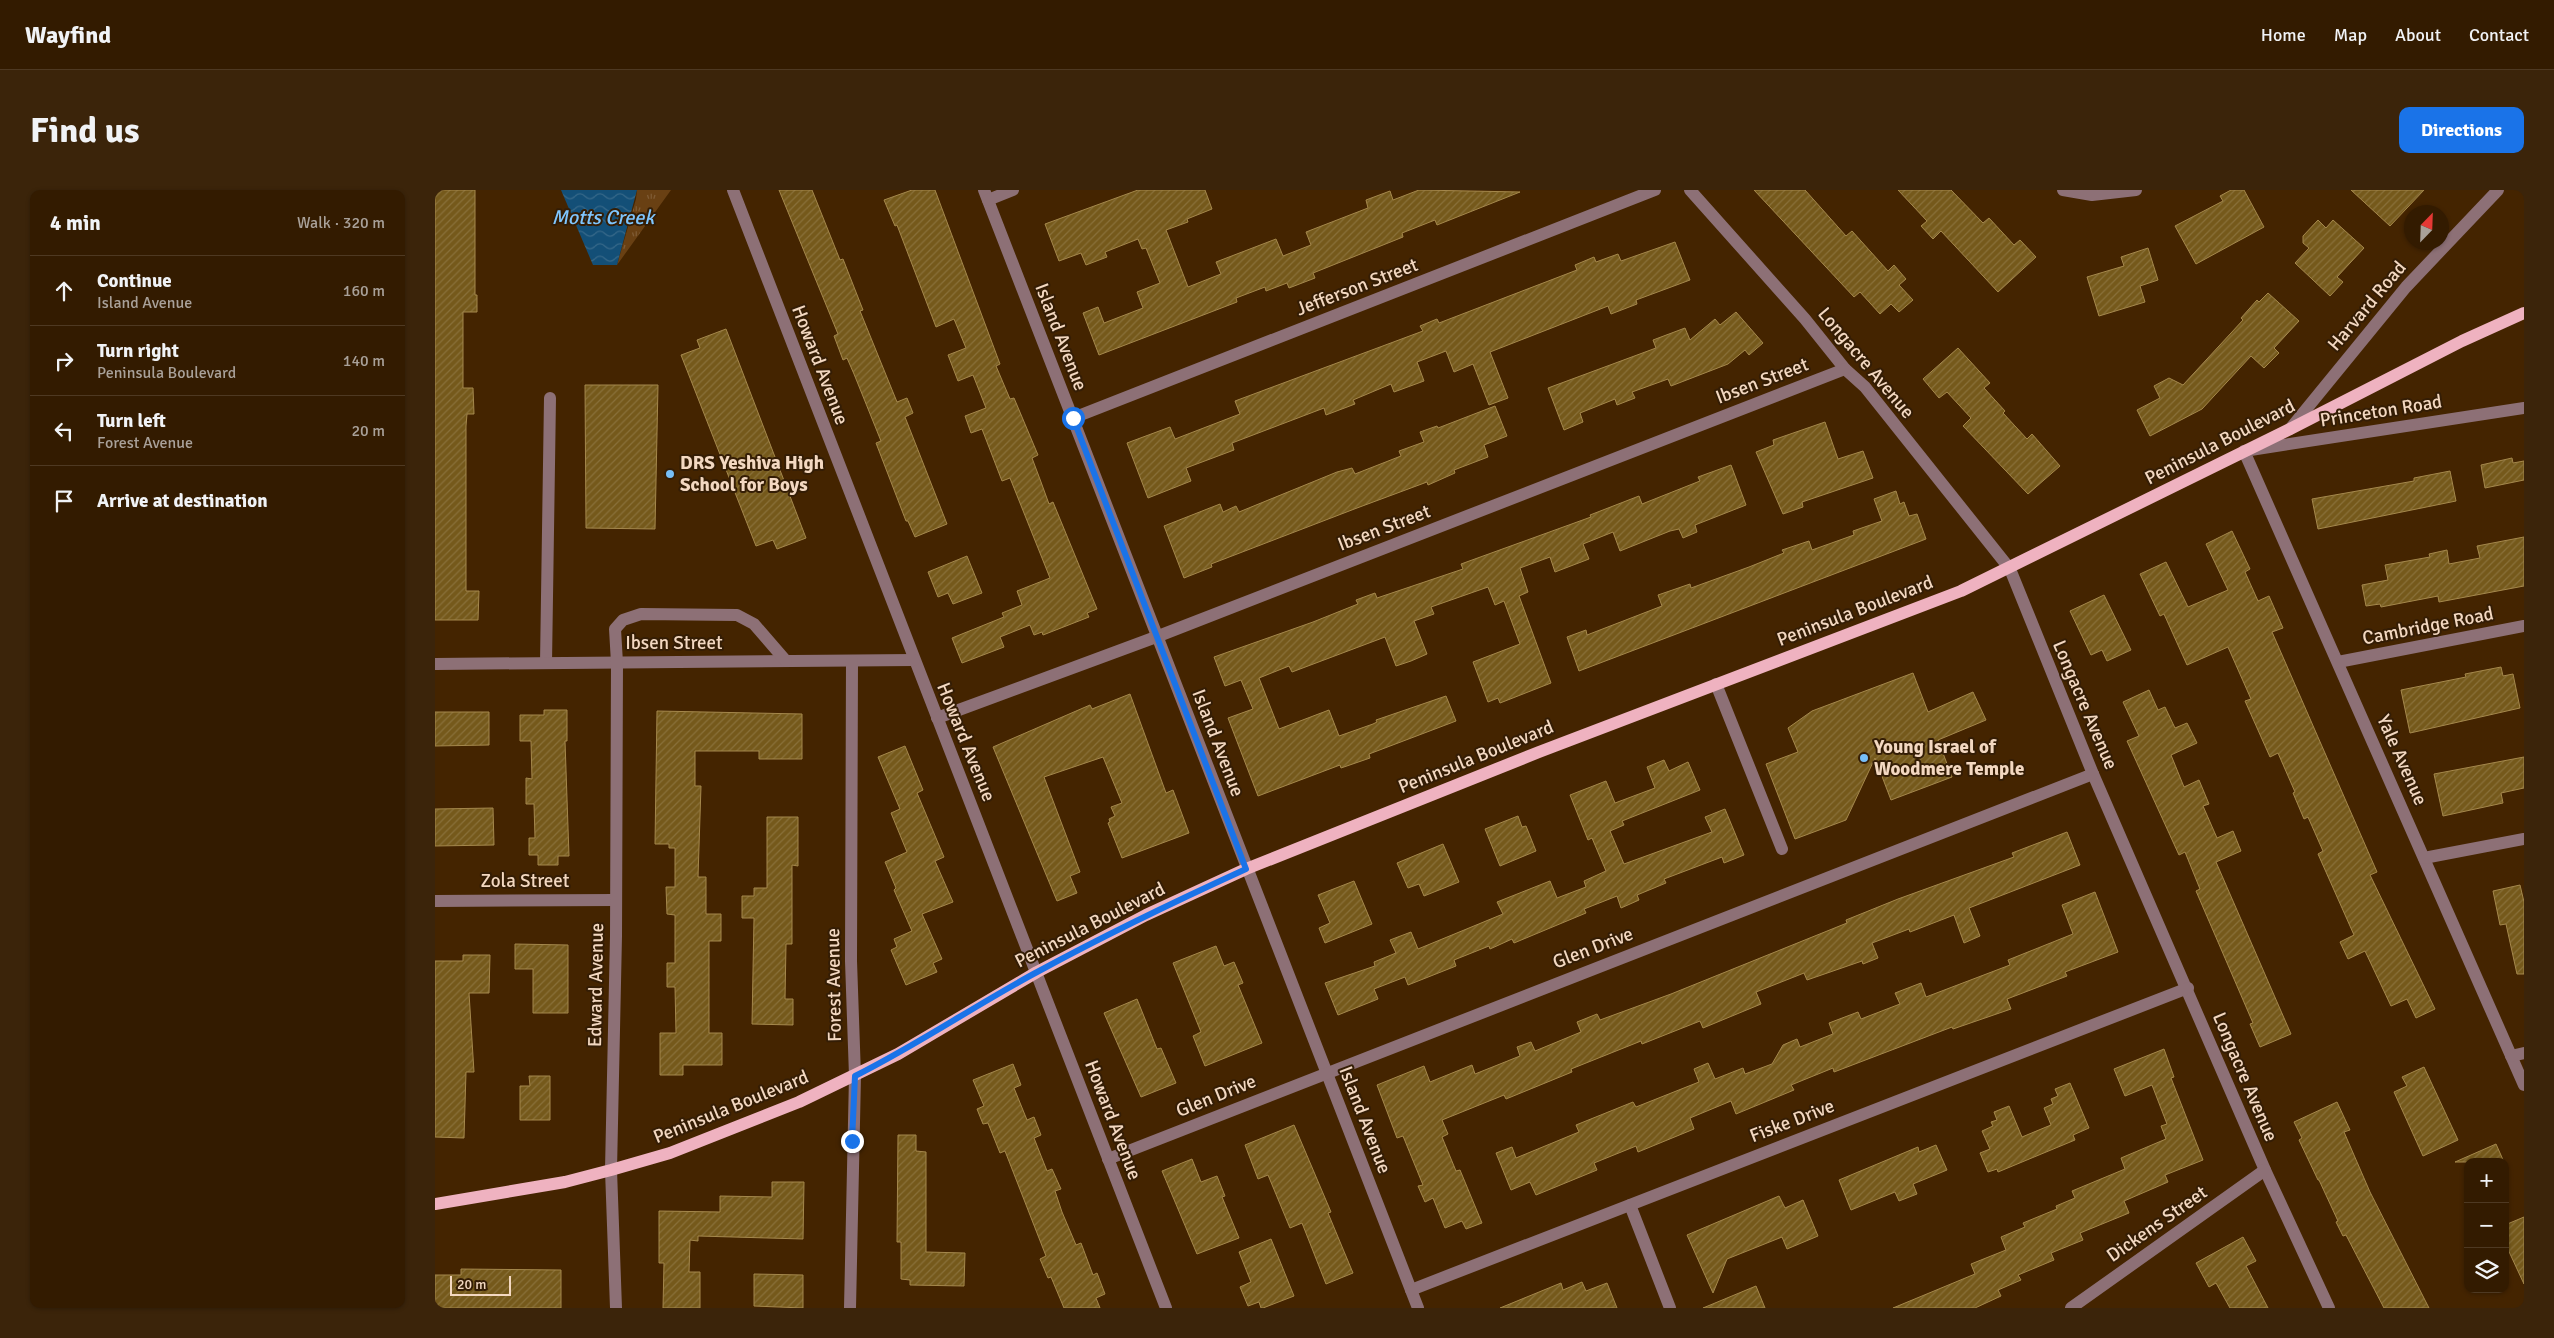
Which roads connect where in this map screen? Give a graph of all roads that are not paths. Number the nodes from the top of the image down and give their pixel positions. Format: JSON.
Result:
{"nodes":[{"id":1,"x":733,"y":190,"type":"edge"},
{"id":2,"x":1013,"y":190,"type":"edge"},
{"id":3,"x":1655,"y":190,"type":"edge"},
{"id":4,"x":1690,"y":190,"type":"edge"},
{"id":5,"x":2063,"y":190,"type":"edge"},
{"id":6,"x":2136,"y":190,"type":"edge"},
{"id":7,"x":2498,"y":190,"type":"edge"},
{"id":8,"x":986,"y":195,"type":"edge"},
{"id":9,"x":2524,"y":313,"type":"edge"},
{"id":10,"x":1845,"y":369,"type":"junction"},
{"id":11,"x":550,"y":398,"type":"dead end"},
{"id":12,"x":2524,"y":408,"type":"edge"},
{"id":13,"x":1073,"y":418,"type":"junction"},
{"id":14,"x":2290,"y":429,"type":"junction"},
{"id":15,"x":2245,"y":451,"type":"junction"},
{"id":16,"x":2009,"y":569,"type":"junction"},
{"id":17,"x":2524,"y":626,"type":"edge"},
{"id":18,"x":1156,"y":637,"type":"junction"},
{"id":19,"x":914,"y":660,"type":"junction"},
{"id":20,"x":786,"y":661,"type":"junction"},
{"id":21,"x":852,"y":661,"type":"junction"},
{"id":22,"x":617,"y":662,"type":"junction"},
{"id":23,"x":2338,"y":662,"type":"junction"},
{"id":24,"x":546,"y":663,"type":"junction"},
{"id":25,"x":435,"y":664,"type":"edge"},
{"id":26,"x":1717,"y":684,"type":"junction"},
{"id":27,"x":937,"y":718,"type":"junction"},
{"id":28,"x":2093,"y":774,"type":"junction"},
{"id":29,"x":2524,"y":838,"type":"edge"},
{"id":30,"x":1782,"y":849,"type":"dead end"},
{"id":31,"x":2424,"y":858,"type":"junction"},
{"id":32,"x":1246,"y":869,"type":"junction"},
{"id":33,"x":615,"y":900,"type":"junction"},
{"id":34,"x":435,"y":901,"type":"edge"},
{"id":35,"x":1037,"y":972,"type":"junction"},
{"id":36,"x":2188,"y":988,"type":"junction"},
{"id":37,"x":2524,"y":1053,"type":"edge"},
{"id":38,"x":2511,"y":1056,"type":"junction"},
{"id":39,"x":1326,"y":1072,"type":"junction"},
{"id":40,"x":855,"y":1076,"type":"junction"},
{"id":41,"x":2524,"y":1085,"type":"edge"},
{"id":42,"x":1108,"y":1158,"type":"junction"},
{"id":43,"x":611,"y":1170,"type":"junction"},
{"id":44,"x":2265,"y":1170,"type":"junction"},
{"id":45,"x":435,"y":1204,"type":"edge"},
{"id":46,"x":1630,"y":1205,"type":"junction"},
{"id":47,"x":1411,"y":1290,"type":"junction"},
{"id":48,"x":616,"y":1308,"type":"edge"},
{"id":49,"x":850,"y":1308,"type":"edge"},
{"id":50,"x":1166,"y":1308,"type":"edge"},
{"id":51,"x":1418,"y":1308,"type":"edge"},
{"id":52,"x":1670,"y":1308,"type":"edge"},
{"id":53,"x":2071,"y":1308,"type":"edge"},
{"id":54,"x":2329,"y":1308,"type":"edge"}],
"edges":[{"from":1,"to":19,"type":"street","name":"Howard Avenue"},
{"from":2,"to":8,"type":"street"},
{"from":3,"to":13,"type":"street","name":"Jefferson Street"},
{"from":4,"to":10,"type":"street","name":"Longacre Avenue"},
{"from":5,"to":6,"type":"street"},
{"from":7,"to":14,"type":"street","name":"Harvard Road"},
{"from":8,"to":13,"type":"street","name":"Island Avenue"},
{"from":9,"to":14,"type":"main road","name":"Peninsula Boulevard"},
{"from":10,"to":16,"type":"street","name":"Longacre Avenue"},
{"from":10,"to":18,"type":"street","name":"Ibsen Street"},
{"from":11,"to":24,"type":"street"},
{"from":12,"to":15,"type":"street","name":"Princeton Road"},
{"from":13,"to":18,"type":"street","name":"Island Avenue"},
{"from":14,"to":15,"type":"main road","name":"Peninsula Boulevard"},
{"from":15,"to":16,"type":"main road","name":"Peninsula Boulevard"},
{"from":15,"to":23,"type":"street","name":"Yale Avenue"},
{"from":16,"to":26,"type":"main road","name":"Peninsula Boulevard"},
{"from":16,"to":28,"type":"street","name":"Longacre Avenue"},
{"from":17,"to":23,"type":"street","name":"Cambridge Road"},
{"from":18,"to":27,"type":"street","name":"Ibsen Street"},
{"from":18,"to":32,"type":"street","name":"Island Avenue"},
{"from":19,"to":21,"type":"street","name":"Ibsen Street"},
{"from":19,"to":27,"type":"street","name":"Howard Avenue"},
{"from":20,"to":21,"type":"street","name":"Ibsen Street"},
{"from":20,"to":22,"type":"street","name":"Ibsen Street"},
{"from":20,"to":22,"type":"street","name":"Edward Avenue"},
{"from":21,"to":40,"type":"street","name":"Forest Avenue"},
{"from":22,"to":24,"type":"street","name":"Ibsen Street"},
{"from":22,"to":33,"type":"street","name":"Edward Avenue"},
{"from":23,"to":31,"type":"street","name":"Yale Avenue"},
{"from":24,"to":25,"type":"street","name":"Ibsen Street"},
{"from":26,"to":30,"type":"street"},
{"from":26,"to":32,"type":"main road","name":"Peninsula Boulevard"},
{"from":27,"to":35,"type":"street","name":"Howard Avenue"},
{"from":28,"to":36,"type":"street","name":"Longacre Avenue"},
{"from":28,"to":39,"type":"street","name":"Glen Drive"},
{"from":29,"to":31,"type":"street"},
{"from":31,"to":38,"type":"street","name":"Yale Avenue"},
{"from":32,"to":35,"type":"main road","name":"Peninsula Boulevard"},
{"from":32,"to":39,"type":"street","name":"Island Avenue"},
{"from":33,"to":34,"type":"street","name":"Zola Street"},
{"from":33,"to":43,"type":"street","name":"Edward Avenue"},
{"from":35,"to":40,"type":"main road","name":"Peninsula Boulevard"},
{"from":35,"to":42,"type":"street","name":"Howard Avenue"},
{"from":36,"to":44,"type":"street","name":"Longacre Avenue"},
{"from":36,"to":46,"type":"street","name":"Fiske Drive"},
{"from":37,"to":38,"type":"street"},
{"from":38,"to":41,"type":"street","name":"Yale Avenue"},
{"from":39,"to":42,"type":"street","name":"Glen Drive"},
{"from":39,"to":47,"type":"street","name":"Island Avenue"},
{"from":40,"to":43,"type":"main road","name":"Peninsula Boulevard"},
{"from":40,"to":49,"type":"street","name":"Forest Avenue"},
{"from":42,"to":50,"type":"street","name":"Howard Avenue"},
{"from":43,"to":45,"type":"main road","name":"Peninsula Boulevard"},
{"from":43,"to":48,"type":"street","name":"Edward Avenue"},
{"from":44,"to":53,"type":"street","name":"Dickens Street"},
{"from":44,"to":54,"type":"street","name":"Longacre Avenue"},
{"from":46,"to":47,"type":"street","name":"Fiske Drive"},
{"from":46,"to":52,"type":"street"},
{"from":47,"to":51,"type":"street","name":"Island Avenue"}]}
